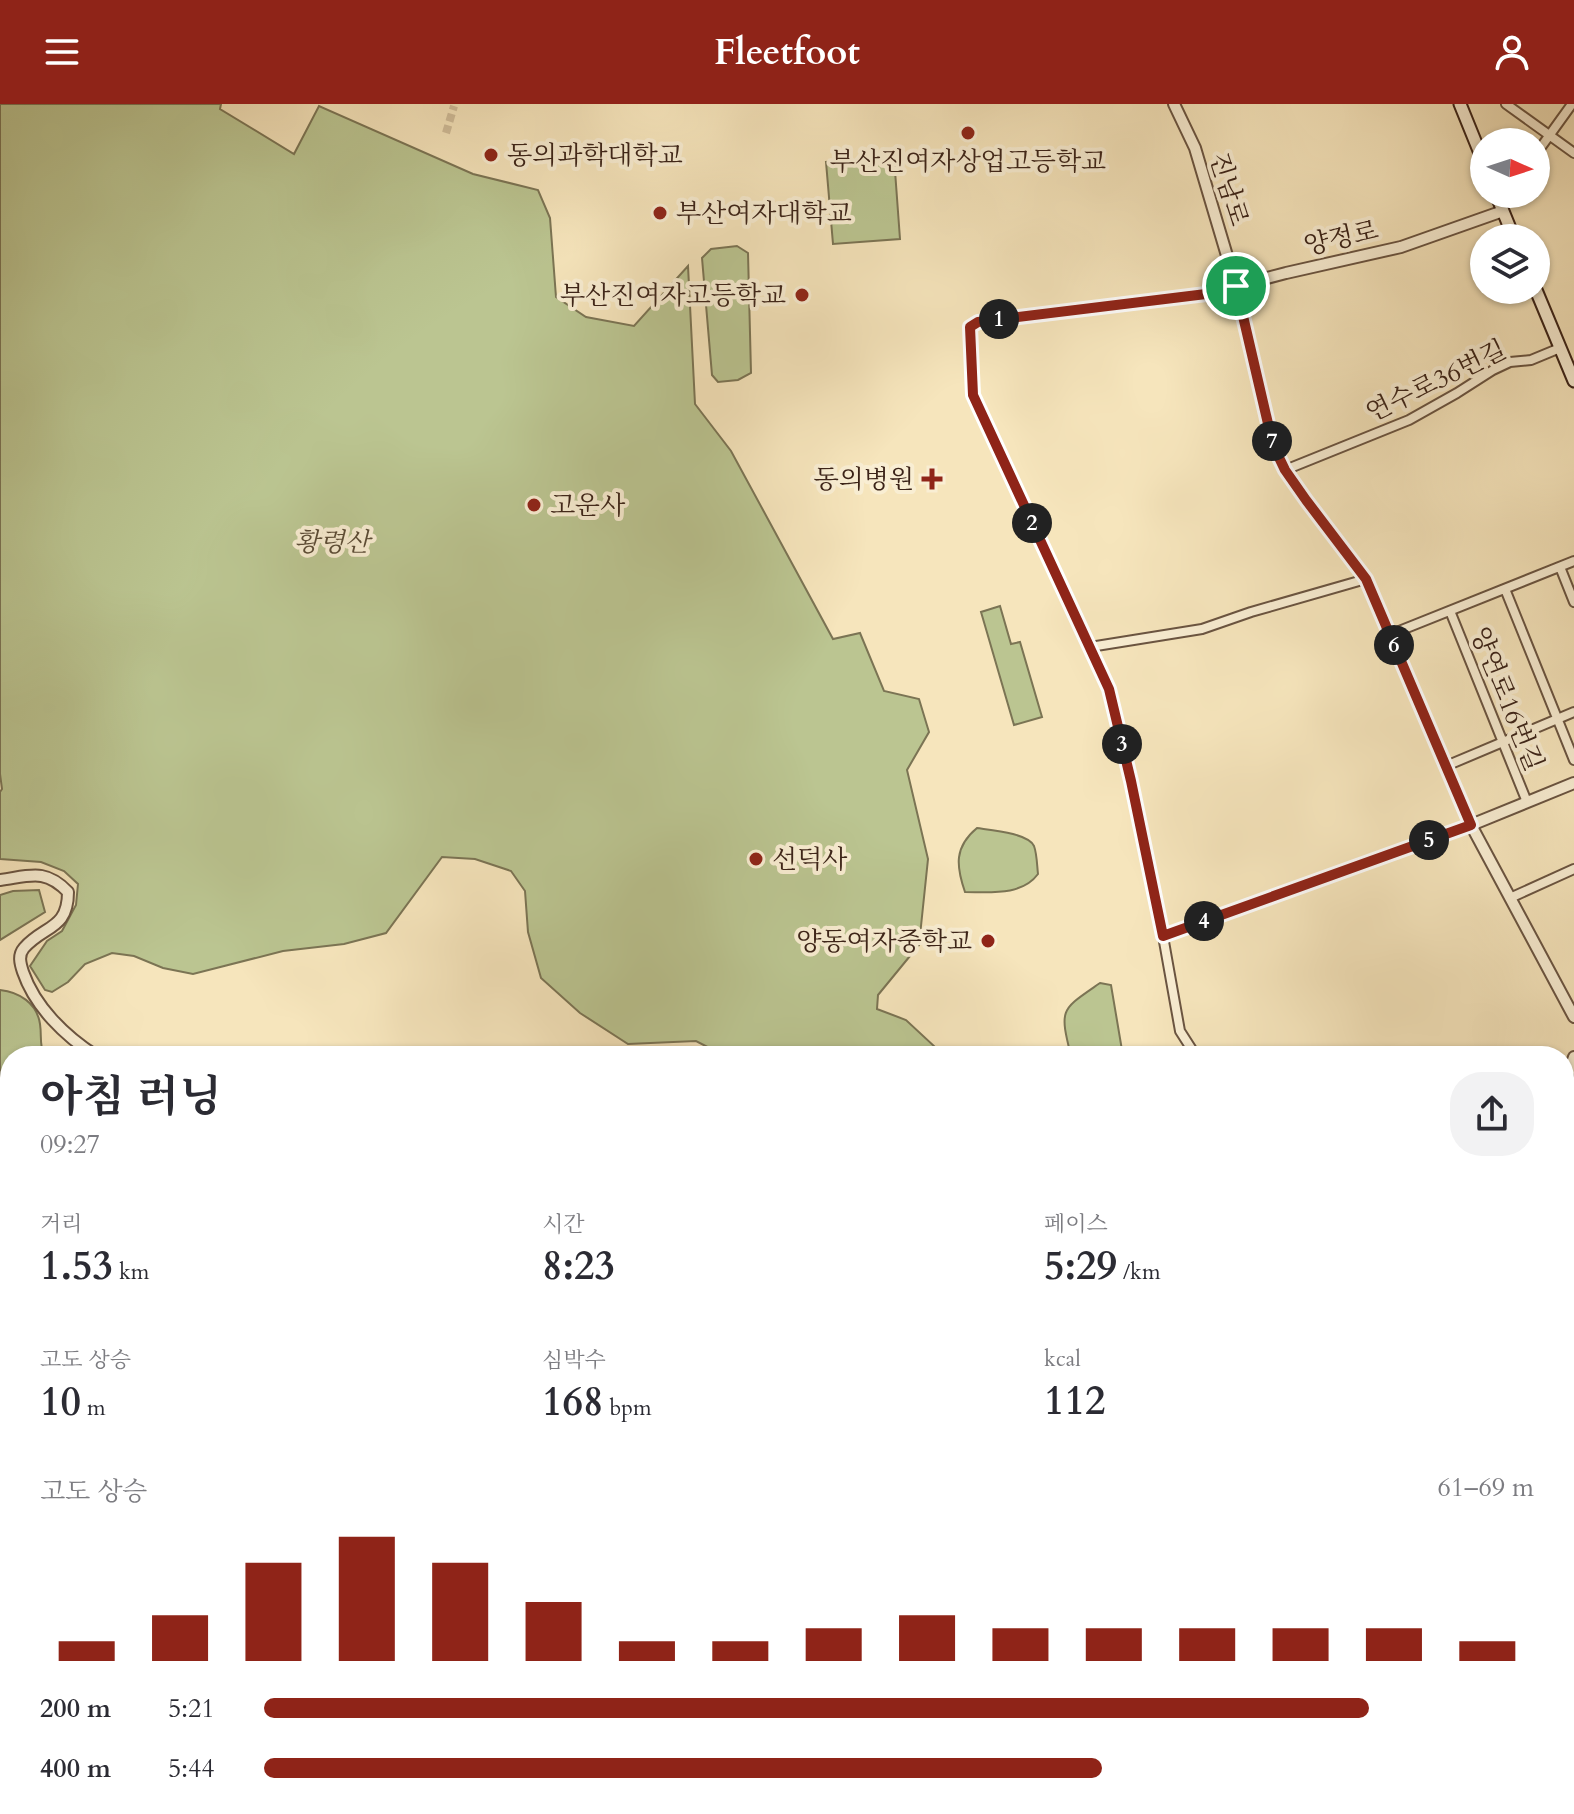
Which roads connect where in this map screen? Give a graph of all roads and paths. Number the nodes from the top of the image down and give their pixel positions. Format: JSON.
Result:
{"nodes":[{"id":1,"x":1174,"y":104,"type":"edge"},
{"id":2,"x":1460,"y":104,"type":"edge"},
{"id":3,"x":1506,"y":104,"type":"edge"},
{"id":4,"x":1572,"y":104,"type":"edge"},
{"id":5,"x":1540,"y":128,"type":"edge"},
{"id":6,"x":1470,"y":129,"type":"edge"},
{"id":7,"x":1550,"y":135,"type":"joint"},
{"id":8,"x":1574,"y":153,"type":"edge"},
{"id":9,"x":1484,"y":208,"type":"edge"},
{"id":10,"x":1236,"y":286,"type":"junction"},
{"id":11,"x":1542,"y":304,"type":"edge"},
{"id":12,"x":1560,"y":348,"type":"junction"},
{"id":13,"x":1574,"y":381,"type":"edge"},
{"id":14,"x":1285,"y":470,"type":"junction"},
{"id":15,"x":1574,"y":561,"type":"edge"},
{"id":16,"x":1560,"y":567,"type":"junction"},
{"id":17,"x":1366,"y":579,"type":"junction"},
{"id":18,"x":1505,"y":589,"type":"junction"},
{"id":19,"x":1574,"y":602,"type":"edge"},
{"id":20,"x":1450,"y":611,"type":"junction"},
{"id":21,"x":1389,"y":635,"type":"junction"},
{"id":22,"x":1090,"y":647,"type":"junction"},
{"id":23,"x":1574,"y":712,"type":"edge"},
{"id":24,"x":1558,"y":719,"type":"junction"},
{"id":25,"x":1503,"y":741,"type":"junction"},
{"id":26,"x":1574,"y":760,"type":"edge"},
{"id":27,"x":1446,"y":766,"type":"junction"},
{"id":28,"x":1574,"y":783,"type":"edge"},
{"id":29,"x":1527,"y":802,"type":"junction"},
{"id":30,"x":1471,"y":825,"type":"junction"},
{"id":31,"x":1574,"y":869,"type":"edge"},
{"id":32,"x":0,"y":880,"type":"edge"},
{"id":33,"x":1510,"y":898,"type":"junction"},
{"id":34,"x":1163,"y":936,"type":"junction"},
{"id":35,"x":1574,"y":1017,"type":"edge"},
{"id":36,"x":82,"y":1046,"type":"edge"},
{"id":37,"x":1190,"y":1046,"type":"edge"}],
"edges":[{"from":1,"to":10,"type":"street","name":"진남로"},
{"from":2,"to":6,"type":"main road"},
{"from":3,"to":5,"type":"street"},
{"from":4,"to":7,"type":"street"},
{"from":7,"to":8,"type":"street"},
{"from":9,"to":10,"type":"street","name":"양정로"},
{"from":10,"to":14,"type":"street","name":"진남로"},
{"from":10,"to":22,"type":"street","name":"양정로"},
{"from":11,"to":12,"type":"main road"},
{"from":12,"to":13,"type":"main road"},
{"from":12,"to":14,"type":"street","name":"연수로36번길"},
{"from":14,"to":17,"type":"street","name":"진남로"},
{"from":15,"to":16,"type":"street"},
{"from":16,"to":18,"type":"street"},
{"from":16,"to":19,"type":"street"},
{"from":17,"to":21,"type":"street","name":"진남로"},
{"from":17,"to":22,"type":"street"},
{"from":18,"to":20,"type":"street"},
{"from":18,"to":24,"type":"street"},
{"from":20,"to":21,"type":"street"},
{"from":20,"to":25,"type":"street","name":"양연로16번길"},
{"from":21,"to":27,"type":"street","name":"진남로"},
{"from":22,"to":34,"type":"street","name":"양정로"},
{"from":23,"to":24,"type":"street"},
{"from":24,"to":25,"type":"street"},
{"from":24,"to":26,"type":"street"},
{"from":25,"to":27,"type":"street"},
{"from":25,"to":29,"type":"street","name":"양연로16번길"},
{"from":27,"to":30,"type":"street","name":"진남로"},
{"from":28,"to":29,"type":"street"},
{"from":29,"to":30,"type":"street"},
{"from":30,"to":33,"type":"street","name":"진남로"},
{"from":30,"to":34,"type":"street"},
{"from":31,"to":33,"type":"street"},
{"from":32,"to":36,"type":"street"},
{"from":33,"to":35,"type":"street","name":"진남로"},
{"from":34,"to":37,"type":"street"}]}
